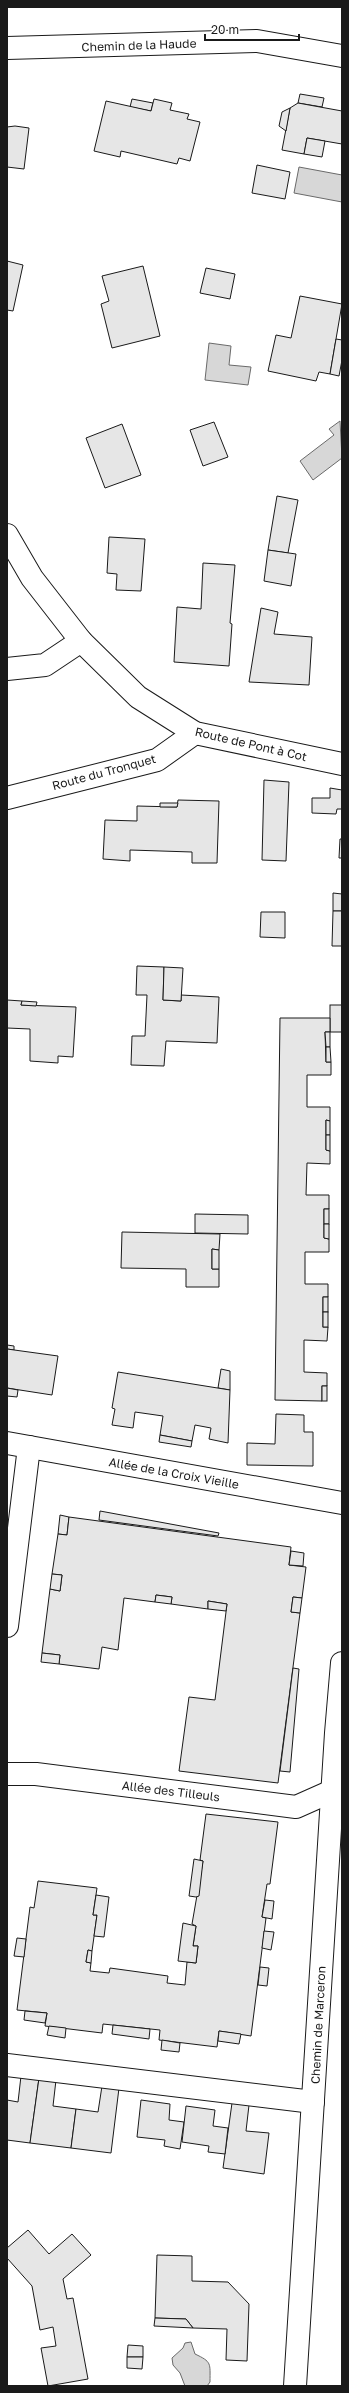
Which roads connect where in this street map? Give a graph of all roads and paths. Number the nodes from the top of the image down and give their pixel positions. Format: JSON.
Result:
{"nodes":[{"id":1,"x":7,"y":48,"type":"edge"},
{"id":2,"x":342,"y":56,"type":"edge"},
{"id":3,"x":7,"y":535,"type":"edge"},
{"id":4,"x":81,"y":641,"type":"junction"},
{"id":5,"x":7,"y":669,"type":"edge"},
{"id":6,"x":194,"y":733,"type":"junction"},
{"id":7,"x":342,"y":764,"type":"edge"},
{"id":8,"x":7,"y":798,"type":"edge"},
{"id":9,"x":7,"y":1443,"type":"edge"},
{"id":10,"x":29,"y":1447,"type":"junction"},
{"id":11,"x":342,"y":1503,"type":"edge"},
{"id":12,"x":7,"y":1626,"type":"edge"},
{"id":13,"x":342,"y":1663,"type":"edge"},
{"id":14,"x":7,"y":1774,"type":"edge"},
{"id":15,"x":332,"y":1791,"type":"junction"},
{"id":16,"x":7,"y":2065,"type":"edge"},
{"id":17,"x":313,"y":2102,"type":"junction"},
{"id":18,"x":296,"y":2386,"type":"edge"}],
"edges":[{"from":1,"to":2,"type":"street","name":"Chemin de la Haude"},
{"from":3,"to":4,"type":"street","name":"Route de Pont à Cot"},
{"from":4,"to":5,"type":"street"},
{"from":4,"to":6,"type":"street","name":"Route de Pont à Cot"},
{"from":6,"to":7,"type":"street","name":"Route de Pont à Cot"},
{"from":6,"to":8,"type":"street","name":"Route du Tronquet"},
{"from":9,"to":10,"type":"street","name":"Allée de la Croix Vieille"},
{"from":10,"to":11,"type":"street","name":"Allée de la Croix Vieille"},
{"from":10,"to":12,"type":"street"},
{"from":13,"to":15,"type":"street","name":"Chemin de Marceron"},
{"from":14,"to":15,"type":"street","name":"Allée des Tilleuls"},
{"from":15,"to":17,"type":"street","name":"Chemin de Marceron"},
{"from":16,"to":17,"type":"street"},
{"from":17,"to":18,"type":"street","name":"Chemin de Marceron"}]}
